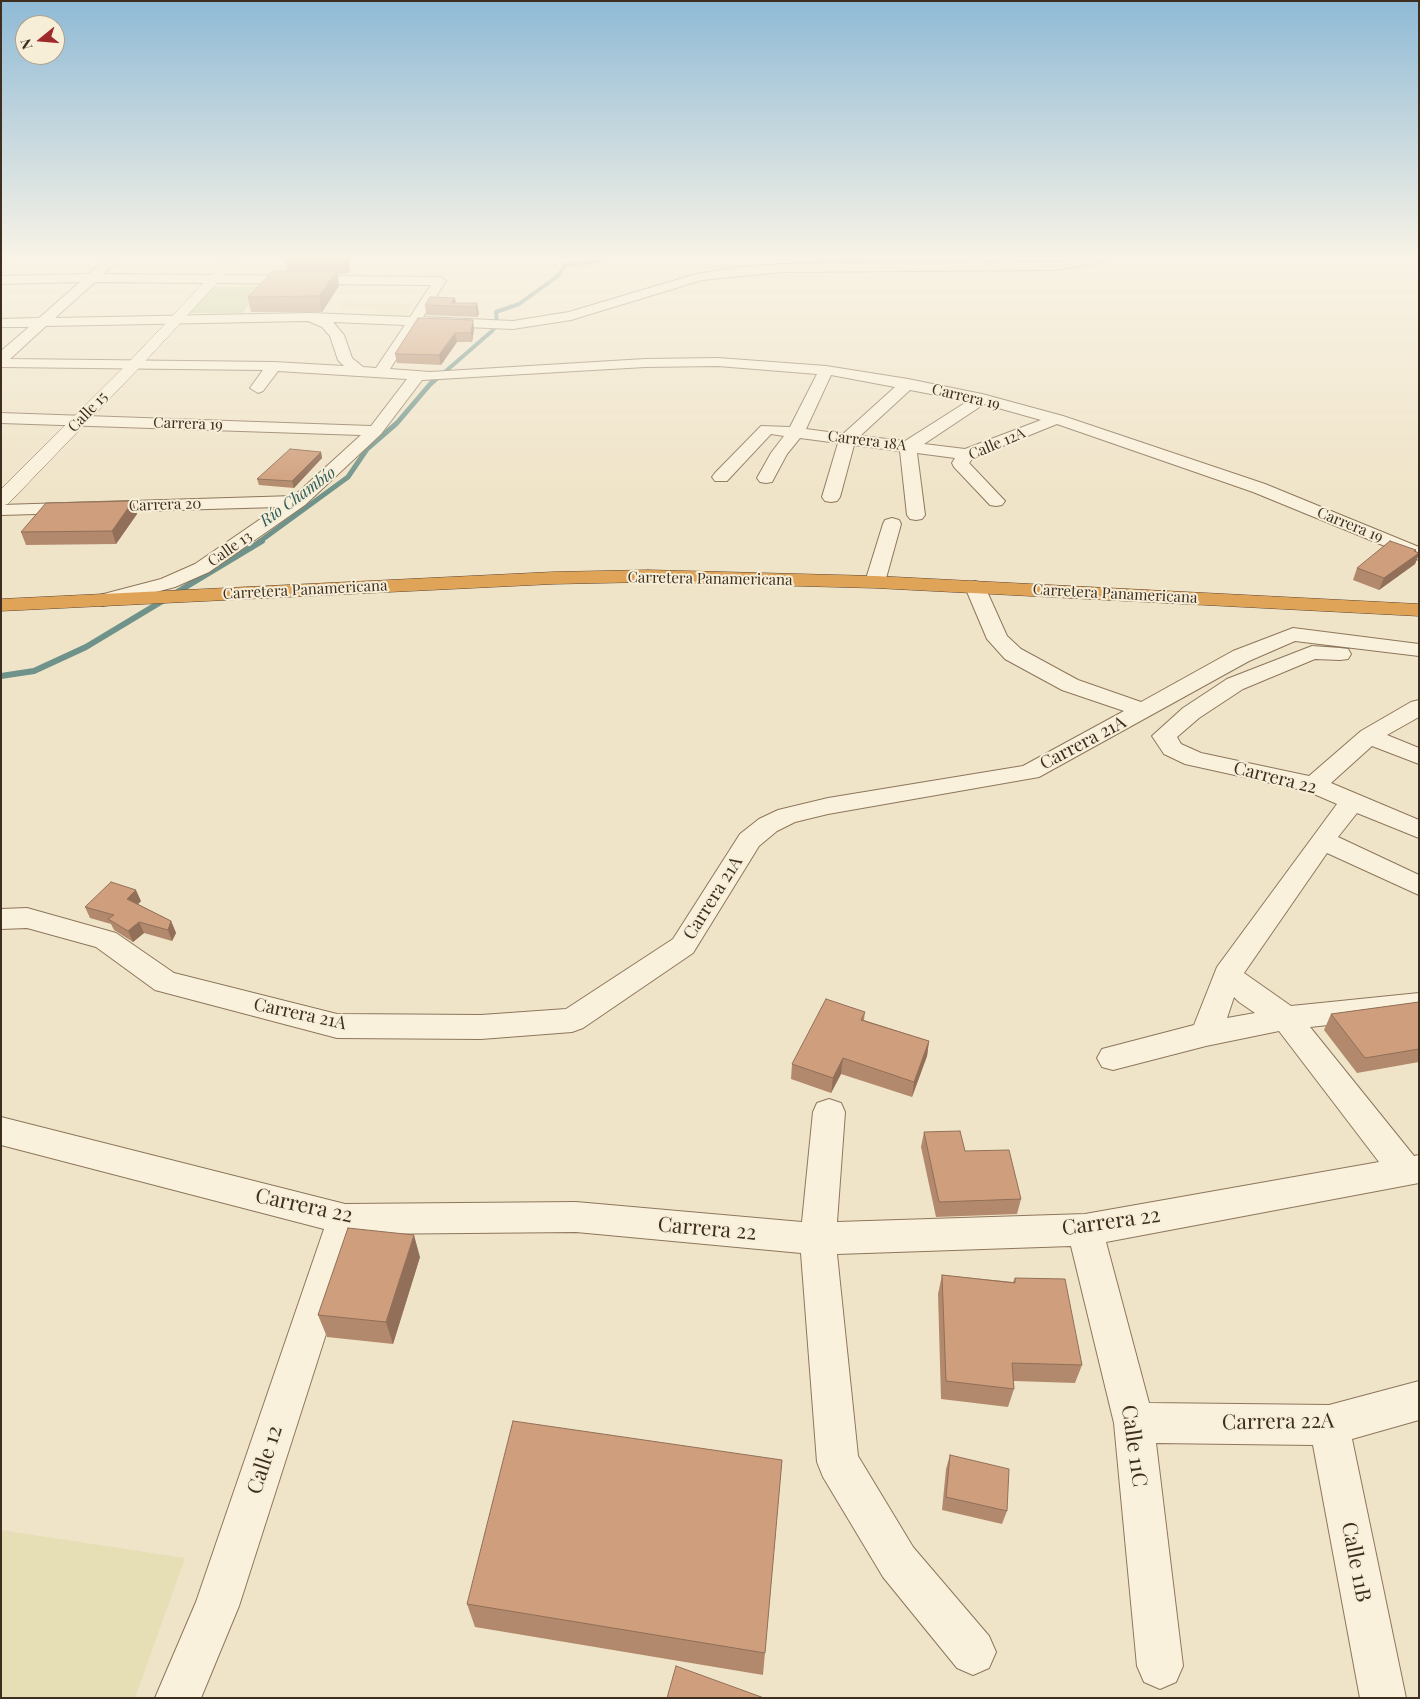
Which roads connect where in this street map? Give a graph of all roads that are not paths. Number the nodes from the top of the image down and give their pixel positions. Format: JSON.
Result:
{"nodes":[{"id":1,"x":28,"y":336,"type":"edge"},
{"id":2,"x":160,"y":336,"type":"edge"},
{"id":3,"x":337,"y":336,"type":"edge"},
{"id":4,"x":404,"y":336,"type":"edge"},
{"id":5,"x":1,"y":360,"type":"edge"},
{"id":6,"x":1,"y":363,"type":"edge"},
{"id":7,"x":134,"y":365,"type":"junction"},
{"id":8,"x":274,"y":366,"type":"junction"},
{"id":9,"x":826,"y":370,"type":"junction"},
{"id":10,"x":359,"y":371,"type":"junction"},
{"id":11,"x":381,"y":372,"type":"junction"},
{"id":12,"x":423,"y":376,"type":"junction"},
{"id":13,"x":908,"y":384,"type":"junction"},
{"id":14,"x":258,"y":388,"type":"dead end"},
{"id":15,"x":982,"y":399,"type":"junction"},
{"id":16,"x":1,"y":418,"type":"edge"},
{"id":17,"x":1057,"y":419,"type":"junction"},
{"id":18,"x":80,"y":420,"type":"junction"},
{"id":19,"x":375,"y":431,"type":"junction"},
{"id":20,"x":796,"y":432,"type":"junction"},
{"id":21,"x":847,"y":439,"type":"junction"},
{"id":22,"x":908,"y":447,"type":"junction"},
{"id":23,"x":967,"y":454,"type":"junction"},
{"id":24,"x":722,"y":477,"type":"dead end"},
{"id":25,"x":766,"y":478,"type":"dead end"},
{"id":26,"x":831,"y":497,"type":"dead end"},
{"id":27,"x":1,"y":500,"type":"edge"},
{"id":28,"x":299,"y":501,"type":"junction"},
{"id":29,"x":996,"y":501,"type":"dead end"},
{"id":30,"x":1,"y":510,"type":"edge"},
{"id":31,"x":916,"y":515,"type":"dead end"},
{"id":32,"x":892,"y":524,"type":"dead end"},
{"id":33,"x":1419,"y":554,"type":"edge"},
{"id":34,"x":875,"y":582,"type":"junction"},
{"id":35,"x":975,"y":587,"type":"junction"},
{"id":36,"x":104,"y":600,"type":"junction"},
{"id":37,"x":1,"y":605,"type":"edge"},
{"id":38,"x":1419,"y":610,"type":"edge"},
{"id":39,"x":1417,"y":655,"type":"edge"},
{"id":40,"x":1419,"y":707,"type":"edge"},
{"id":41,"x":1144,"y":710,"type":"junction"},
{"id":42,"x":1368,"y":736,"type":"junction"},
{"id":43,"x":1419,"y":757,"type":"edge"},
{"id":44,"x":1314,"y":785,"type":"junction"},
{"id":45,"x":1352,"y":802,"type":"junction"},
{"id":46,"x":1419,"y":830,"type":"edge"},
{"id":47,"x":1322,"y":840,"type":"junction"},
{"id":48,"x":1419,"y":886,"type":"edge"},
{"id":49,"x":1,"y":919,"type":"edge"},
{"id":50,"x":1227,"y":975,"type":"junction"},
{"id":51,"x":1419,"y":1004,"type":"edge"},
{"id":52,"x":1286,"y":1018,"type":"junction"},
{"id":53,"x":1206,"y":1034,"type":"junction"},
{"id":54,"x":1113,"y":1058,"type":"dead end"},
{"id":55,"x":829,"y":1112,"type":"dead end"},
{"id":56,"x":1,"y":1131,"type":"edge"},
{"id":57,"x":1412,"y":1169,"type":"edge"},
{"id":58,"x":345,"y":1219,"type":"junction"},
{"id":59,"x":1085,"y":1230,"type":"junction"},
{"id":60,"x":818,"y":1238,"type":"junction"},
{"id":61,"x":1419,"y":1400,"type":"edge"},
{"id":62,"x":1134,"y":1423,"type":"junction"},
{"id":63,"x":1329,"y":1425,"type":"junction"},
{"id":64,"x":974,"y":1652,"type":"dead end"},
{"id":65,"x":1160,"y":1666,"type":"dead end"},
{"id":66,"x":178,"y":1698,"type":"edge"},
{"id":67,"x":1383,"y":1698,"type":"edge"}],
"edges":[{"from":1,"to":5,"type":"street"},
{"from":2,"to":7,"type":"main road","name":"Calle 15"},
{"from":3,"to":10,"type":"street"},
{"from":4,"to":11,"type":"street"},
{"from":6,"to":7,"type":"street"},
{"from":7,"to":8,"type":"street"},
{"from":7,"to":18,"type":"main road","name":"Calle 15"},
{"from":8,"to":10,"type":"street"},
{"from":8,"to":14,"type":"street"},
{"from":9,"to":12,"type":"street","name":"Carrera 19"},
{"from":9,"to":13,"type":"street","name":"Carrera 19"},
{"from":9,"to":20,"type":"street"},
{"from":10,"to":11,"type":"street"},
{"from":11,"to":12,"type":"street","name":"Carrera 19"},
{"from":12,"to":19,"type":"street","name":"Calle 13"},
{"from":13,"to":15,"type":"street","name":"Carrera 19"},
{"from":13,"to":21,"type":"street"},
{"from":15,"to":17,"type":"street","name":"Carrera 19"},
{"from":15,"to":22,"type":"street"},
{"from":16,"to":18,"type":"street","name":"Carrera 19"},
{"from":17,"to":23,"type":"street","name":"Calle 12A"},
{"from":17,"to":33,"type":"street","name":"Carrera 19"},
{"from":18,"to":19,"type":"street","name":"Carrera 19"},
{"from":18,"to":27,"type":"main road","name":"Calle 15"},
{"from":19,"to":28,"type":"street","name":"Calle 13"},
{"from":20,"to":21,"type":"street","name":"Carrera 18A"},
{"from":20,"to":24,"type":"street","name":"Carrera 18A"},
{"from":20,"to":25,"type":"street"},
{"from":21,"to":22,"type":"street","name":"Carrera 18A"},
{"from":21,"to":26,"type":"street"},
{"from":22,"to":23,"type":"street","name":"Carrera 18A"},
{"from":22,"to":31,"type":"street"},
{"from":23,"to":29,"type":"street","name":"Calle 12A"},
{"from":28,"to":30,"type":"street","name":"Carrera 20"},
{"from":28,"to":36,"type":"street","name":"Calle 13"},
{"from":32,"to":34,"type":"street"},
{"from":34,"to":35,"type":"highway","name":"Carretera Panamericana"},
{"from":34,"to":36,"type":"highway","name":"Carretera Panamericana"},
{"from":35,"to":38,"type":"highway","name":"Carretera Panamericana"},
{"from":35,"to":41,"type":"street"},
{"from":36,"to":37,"type":"highway","name":"Carretera Panamericana"},
{"from":39,"to":41,"type":"street","name":"Carrera 21A"},
{"from":39,"to":44,"type":"street","name":"Carrera 22"},
{"from":40,"to":42,"type":"street"},
{"from":41,"to":49,"type":"street","name":"Carrera 21A"},
{"from":42,"to":43,"type":"street"},
{"from":42,"to":44,"type":"street"},
{"from":44,"to":45,"type":"street","name":"Carrera 22"},
{"from":45,"to":46,"type":"street","name":"Carrera 22"},
{"from":45,"to":47,"type":"street"},
{"from":47,"to":48,"type":"street"},
{"from":47,"to":50,"type":"street"},
{"from":50,"to":52,"type":"street"},
{"from":50,"to":53,"type":"street"},
{"from":51,"to":52,"type":"street"},
{"from":52,"to":53,"type":"street"},
{"from":52,"to":57,"type":"street"},
{"from":53,"to":54,"type":"street"},
{"from":55,"to":60,"type":"street"},
{"from":56,"to":58,"type":"street","name":"Carrera 22"},
{"from":57,"to":59,"type":"street","name":"Carrera 22"},
{"from":58,"to":60,"type":"street","name":"Carrera 22"},
{"from":58,"to":66,"type":"street","name":"Calle 12"},
{"from":59,"to":60,"type":"street","name":"Carrera 22"},
{"from":59,"to":62,"type":"street","name":"Calle 11C"},
{"from":60,"to":64,"type":"street"},
{"from":61,"to":63,"type":"street","name":"Carrera 22A"},
{"from":62,"to":63,"type":"street","name":"Carrera 22A"},
{"from":62,"to":65,"type":"street","name":"Calle 11C"},
{"from":63,"to":67,"type":"street","name":"Calle 11B"}]}
